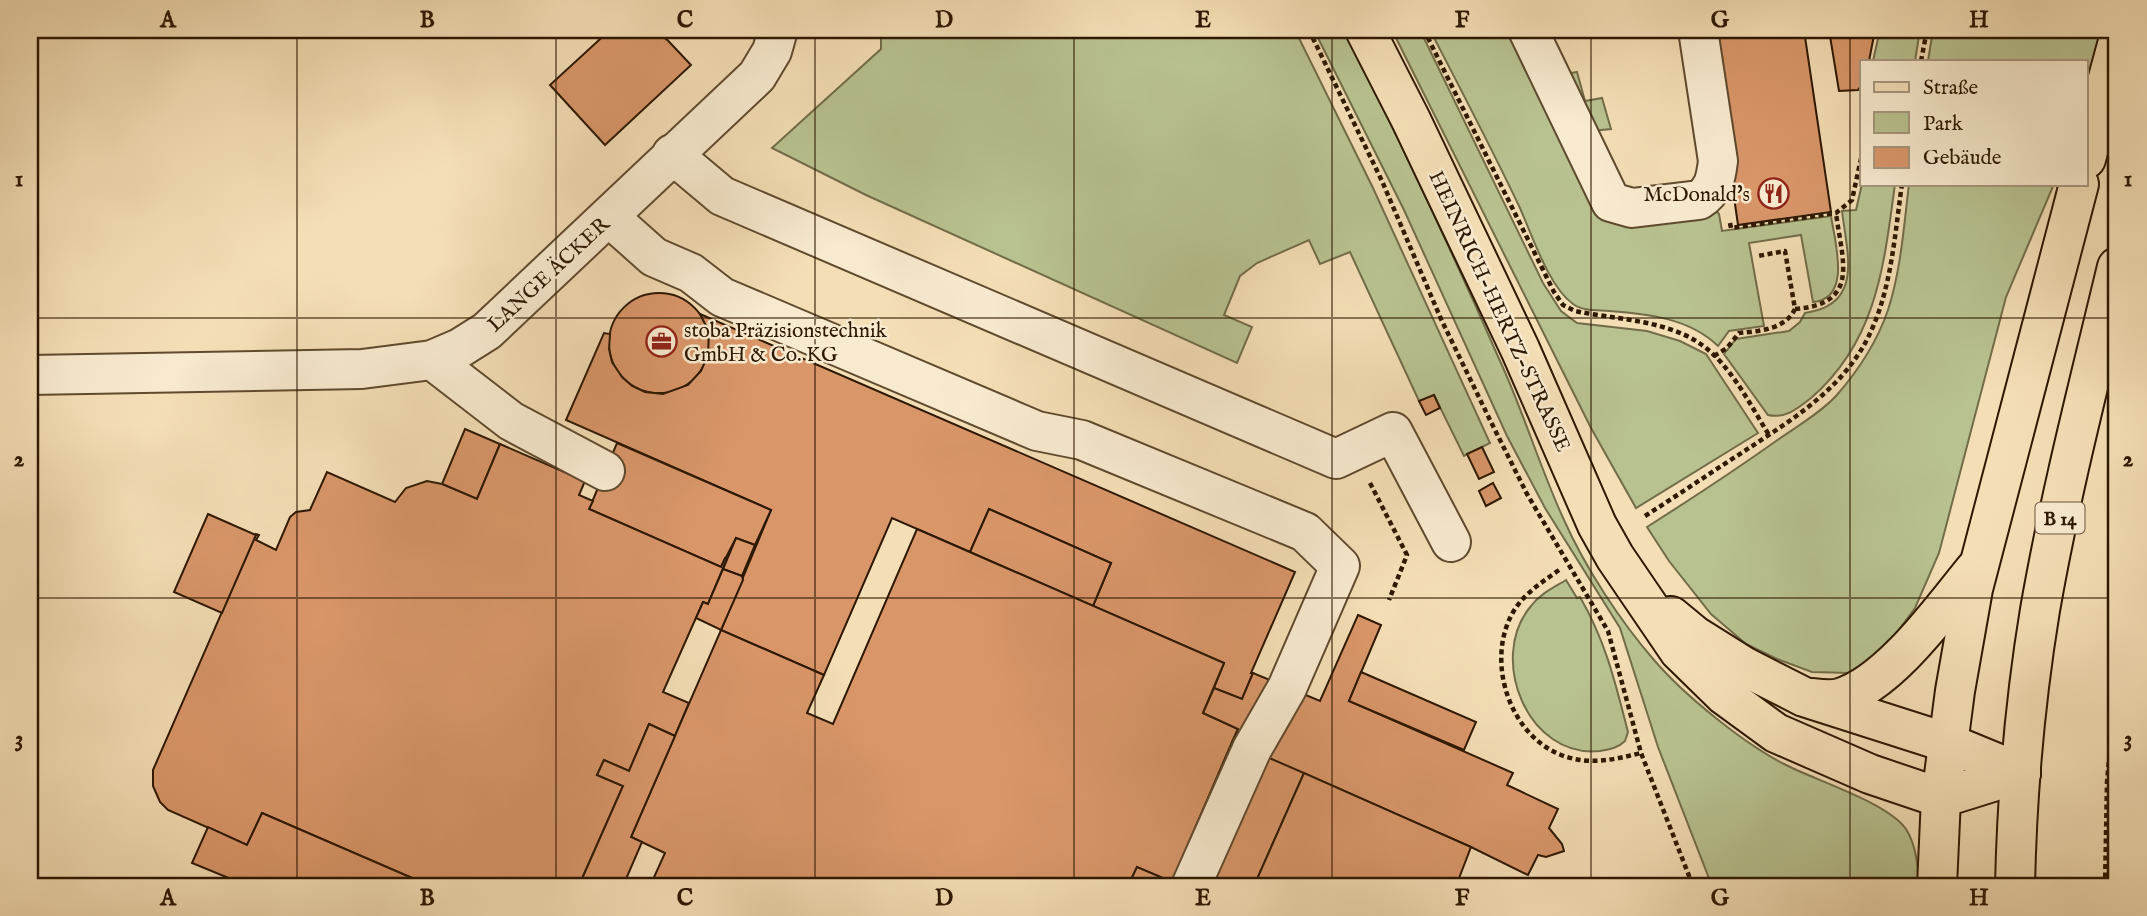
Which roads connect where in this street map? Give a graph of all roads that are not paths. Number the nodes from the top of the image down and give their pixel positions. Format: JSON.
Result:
{"nodes":[{"id":1,"x":778,"y":30,"type":"edge"},
{"id":2,"x":1365,"y":30,"type":"edge"},
{"id":3,"x":1528,"y":30,"type":"edge"},
{"id":4,"x":1678,"y":30,"type":"edge"},
{"id":5,"x":1698,"y":30,"type":"edge"},
{"id":6,"x":2117,"y":45,"type":"edge"},
{"id":7,"x":1692,"y":131,"type":"dead end"},
{"id":8,"x":2088,"y":152,"type":"edge"},
{"id":9,"x":673,"y":155,"type":"junction"},
{"id":10,"x":2078,"y":186,"type":"edge"},
{"id":11,"x":609,"y":217,"type":"junction"},
{"id":12,"x":2117,"y":267,"type":"edge"},
{"id":13,"x":432,"y":360,"type":"junction"},
{"id":14,"x":30,"y":374,"type":"edge"},
{"id":15,"x":605,"y":471,"type":"dead end"},
{"id":16,"x":1451,"y":542,"type":"dead end"},
{"id":17,"x":1979,"y":565,"type":"junction"},
{"id":18,"x":1638,"y":591,"type":"junction"},
{"id":19,"x":1804,"y":697,"type":"junction"},
{"id":20,"x":1948,"y":743,"type":"junction"},
{"id":21,"x":2021,"y":773,"type":"junction"},
{"id":22,"x":1941,"y":798,"type":"junction"},
{"id":23,"x":1191,"y":886,"type":"edge"},
{"id":24,"x":1937,"y":886,"type":"edge"},
{"id":25,"x":2015,"y":886,"type":"edge"}],
"edges":[{"from":1,"to":9,"type":"street","name":"LANGE ÄCKER"},
{"from":2,"to":18,"type":"main road","name":"HEINRICH-HERTZ-STRASSE"},
{"from":3,"to":5,"type":"street"},
{"from":4,"to":7,"type":"street"},
{"from":6,"to":8,"type":"main road"},
{"from":9,"to":11,"type":"street","name":"LANGE ÄCKER"},
{"from":9,"to":16,"type":"street"},
{"from":10,"to":17,"type":"main road"},
{"from":11,"to":13,"type":"street","name":"LANGE ÄCKER"},
{"from":11,"to":23,"type":"street"},
{"from":12,"to":21,"type":"main road","number":"B 14"},
{"from":13,"to":14,"type":"street","name":"LANGE ÄCKER"},
{"from":13,"to":15,"type":"street"},
{"from":17,"to":19,"type":"main road"},
{"from":17,"to":20,"type":"main road"},
{"from":18,"to":19,"type":"main road","name":"HEINRICH-HERTZ-STRASSE"},
{"from":18,"to":22,"type":"main road","name":"HEINRICH-HERTZ-STRASSE"},
{"from":19,"to":20,"type":"main road","name":"HEINRICH-HERTZ-STRASSE"},
{"from":20,"to":21,"type":"main road","name":"HEINRICH-HERTZ-STRASSE"},
{"from":20,"to":22,"type":"main road"},
{"from":21,"to":22,"type":"main road"},
{"from":21,"to":25,"type":"main road","number":"B 14"},
{"from":22,"to":24,"type":"main road"}]}
